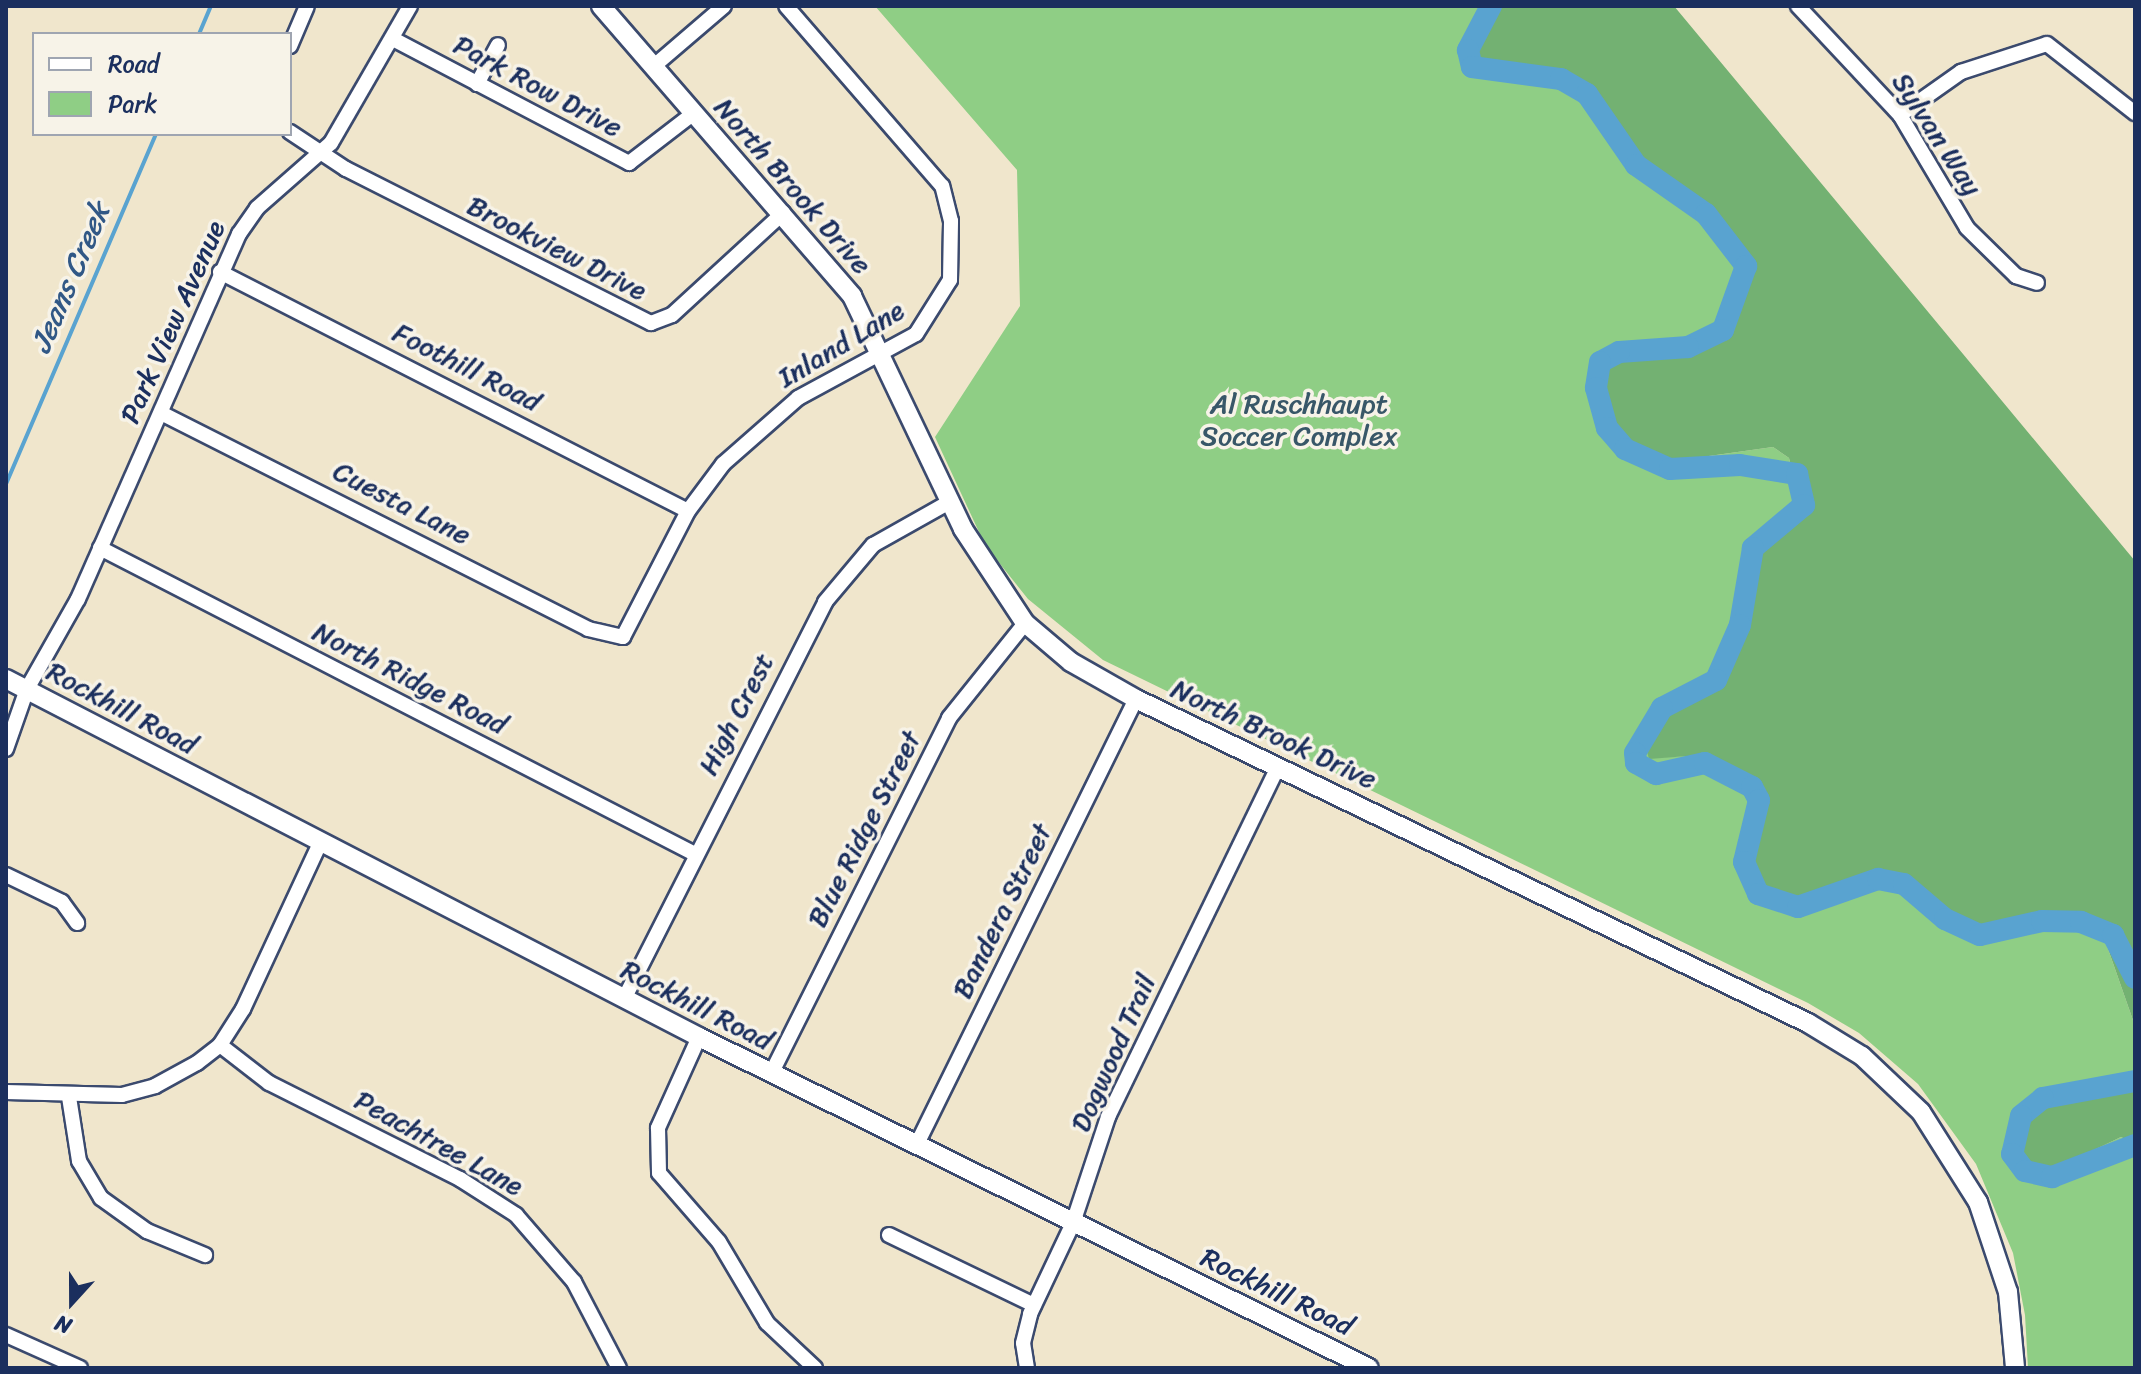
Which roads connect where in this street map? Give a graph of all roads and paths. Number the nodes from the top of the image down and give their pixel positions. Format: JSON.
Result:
{"nodes":[{"id":1,"x":307,"y":6,"type":"edge"},
{"id":2,"x":410,"y":6,"type":"edge"},
{"id":3,"x":601,"y":6,"type":"edge"},
{"id":4,"x":724,"y":6,"type":"edge"},
{"id":5,"x":786,"y":6,"type":"edge"},
{"id":6,"x":1798,"y":6,"type":"edge"},
{"id":7,"x":393,"y":39,"type":"junction"},
{"id":8,"x":292,"y":41,"type":"edge"},
{"id":9,"x":498,"y":45,"type":"dead end"},
{"id":10,"x":654,"y":66,"type":"junction"},
{"id":11,"x":477,"y":84,"type":"junction"},
{"id":12,"x":694,"y":113,"type":"junction"},
{"id":13,"x":2135,"y":113,"type":"edge"},
{"id":14,"x":1900,"y":115,"type":"junction"},
{"id":15,"x":292,"y":133,"type":"edge"},
{"id":16,"x":321,"y":154,"type":"junction"},
{"id":17,"x":783,"y":213,"type":"junction"},
{"id":18,"x":220,"y":272,"type":"junction"},
{"id":19,"x":2037,"y":283,"type":"dead end"},
{"id":20,"x":883,"y":351,"type":"junction"},
{"id":21,"x":161,"y":413,"type":"junction"},
{"id":22,"x":951,"y":501,"type":"junction"},
{"id":23,"x":688,"y":511,"type":"junction"},
{"id":24,"x":100,"y":548,"type":"junction"},
{"id":25,"x":1025,"y":623,"type":"junction"},
{"id":26,"x":619,"y":639,"type":"joint"},
{"id":27,"x":6,"y":679,"type":"edge"},
{"id":28,"x":27,"y":689,"type":"junction"},
{"id":29,"x":1136,"y":699,"type":"junction"},
{"id":30,"x":6,"y":749,"type":"edge"},
{"id":31,"x":1278,"y":767,"type":"junction"},
{"id":32,"x":319,"y":845,"type":"junction"},
{"id":33,"x":695,"y":854,"type":"junction"},
{"id":34,"x":6,"y":875,"type":"edge"},
{"id":35,"x":77,"y":923,"type":"dead end"},
{"id":36,"x":624,"y":999,"type":"junction"},
{"id":37,"x":699,"y":1037,"type":"junction"},
{"id":38,"x":220,"y":1045,"type":"junction"},
{"id":39,"x":771,"y":1074,"type":"junction"},
{"id":40,"x":6,"y":1092,"type":"edge"},
{"id":41,"x":69,"y":1097,"type":"junction"},
{"id":42,"x":916,"y":1146,"type":"junction"},
{"id":43,"x":1073,"y":1223,"type":"junction"},
{"id":44,"x":889,"y":1235,"type":"dead end"},
{"id":45,"x":205,"y":1255,"type":"dead end"},
{"id":46,"x":1034,"y":1305,"type":"junction"},
{"id":47,"x":6,"y":1335,"type":"edge"},
{"id":48,"x":80,"y":1368,"type":"edge"},
{"id":49,"x":619,"y":1368,"type":"edge"},
{"id":50,"x":815,"y":1368,"type":"edge"},
{"id":51,"x":1027,"y":1368,"type":"edge"},
{"id":52,"x":1369,"y":1368,"type":"edge"},
{"id":53,"x":2015,"y":1368,"type":"edge"}],
"edges":[{"from":1,"to":8,"type":"street"},
{"from":2,"to":7,"type":"street","name":"Park View Avenue"},
{"from":3,"to":10,"type":"street","name":"North Brook Drive"},
{"from":4,"to":10,"type":"street"},
{"from":5,"to":20,"type":"street","name":"Inland Lane"},
{"from":6,"to":14,"type":"street","name":"Sylvan Way"},
{"from":7,"to":11,"type":"street","name":"Park Row Drive"},
{"from":7,"to":16,"type":"street","name":"Park View Avenue"},
{"from":9,"to":11,"type":"street"},
{"from":10,"to":12,"type":"street","name":"North Brook Drive"},
{"from":11,"to":12,"type":"street","name":"Park Row Drive"},
{"from":12,"to":17,"type":"street","name":"North Brook Drive"},
{"from":13,"to":14,"type":"street"},
{"from":14,"to":19,"type":"street","name":"Sylvan Way"},
{"from":15,"to":16,"type":"street","name":"Brookview Drive"},
{"from":16,"to":17,"type":"street","name":"Brookview Drive"},
{"from":16,"to":18,"type":"street","name":"Park View Avenue"},
{"from":17,"to":20,"type":"street","name":"North Brook Drive"},
{"from":18,"to":21,"type":"street","name":"Park View Avenue"},
{"from":18,"to":23,"type":"street","name":"Foothill Road"},
{"from":20,"to":22,"type":"street","name":"North Brook Drive"},
{"from":20,"to":23,"type":"street","name":"Inland Lane"},
{"from":21,"to":24,"type":"street","name":"Park View Avenue"},
{"from":21,"to":26,"type":"street","name":"Cuesta Lane"},
{"from":22,"to":25,"type":"street","name":"North Brook Drive"},
{"from":22,"to":33,"type":"street","name":"High Crest"},
{"from":23,"to":26,"type":"street","name":"Inland Lane"},
{"from":24,"to":28,"type":"street","name":"Park View Avenue"},
{"from":24,"to":33,"type":"street","name":"North Ridge Road"},
{"from":25,"to":29,"type":"street","name":"North Brook Drive"},
{"from":25,"to":39,"type":"street","name":"Blue Ridge Street"},
{"from":27,"to":28,"type":"street","name":"Rockhill Road"},
{"from":28,"to":30,"type":"street","name":"Park View Avenue"},
{"from":28,"to":32,"type":"street","name":"Rockhill Road"},
{"from":29,"to":31,"type":"street","name":"North Brook Drive"},
{"from":29,"to":42,"type":"street","name":"Bandera Street"},
{"from":31,"to":43,"type":"street","name":"Dogwood Trail"},
{"from":31,"to":53,"type":"street","name":"North Brook Drive"},
{"from":32,"to":36,"type":"street","name":"Rockhill Road"},
{"from":32,"to":38,"type":"street"},
{"from":33,"to":36,"type":"street","name":"High Crest"},
{"from":34,"to":35,"type":"street"},
{"from":36,"to":37,"type":"street","name":"Rockhill Road"},
{"from":37,"to":39,"type":"street","name":"Rockhill Road"},
{"from":37,"to":50,"type":"street"},
{"from":38,"to":41,"type":"street"},
{"from":38,"to":49,"type":"street","name":"Peachtree Lane"},
{"from":39,"to":42,"type":"street","name":"Rockhill Road"},
{"from":40,"to":41,"type":"street"},
{"from":41,"to":45,"type":"street"},
{"from":42,"to":43,"type":"street","name":"Rockhill Road"},
{"from":43,"to":46,"type":"street","name":"Dogwood Trail"},
{"from":43,"to":52,"type":"street","name":"Rockhill Road"},
{"from":44,"to":46,"type":"street"},
{"from":46,"to":51,"type":"street","name":"Dogwood Trail"},
{"from":47,"to":48,"type":"street"}]}
